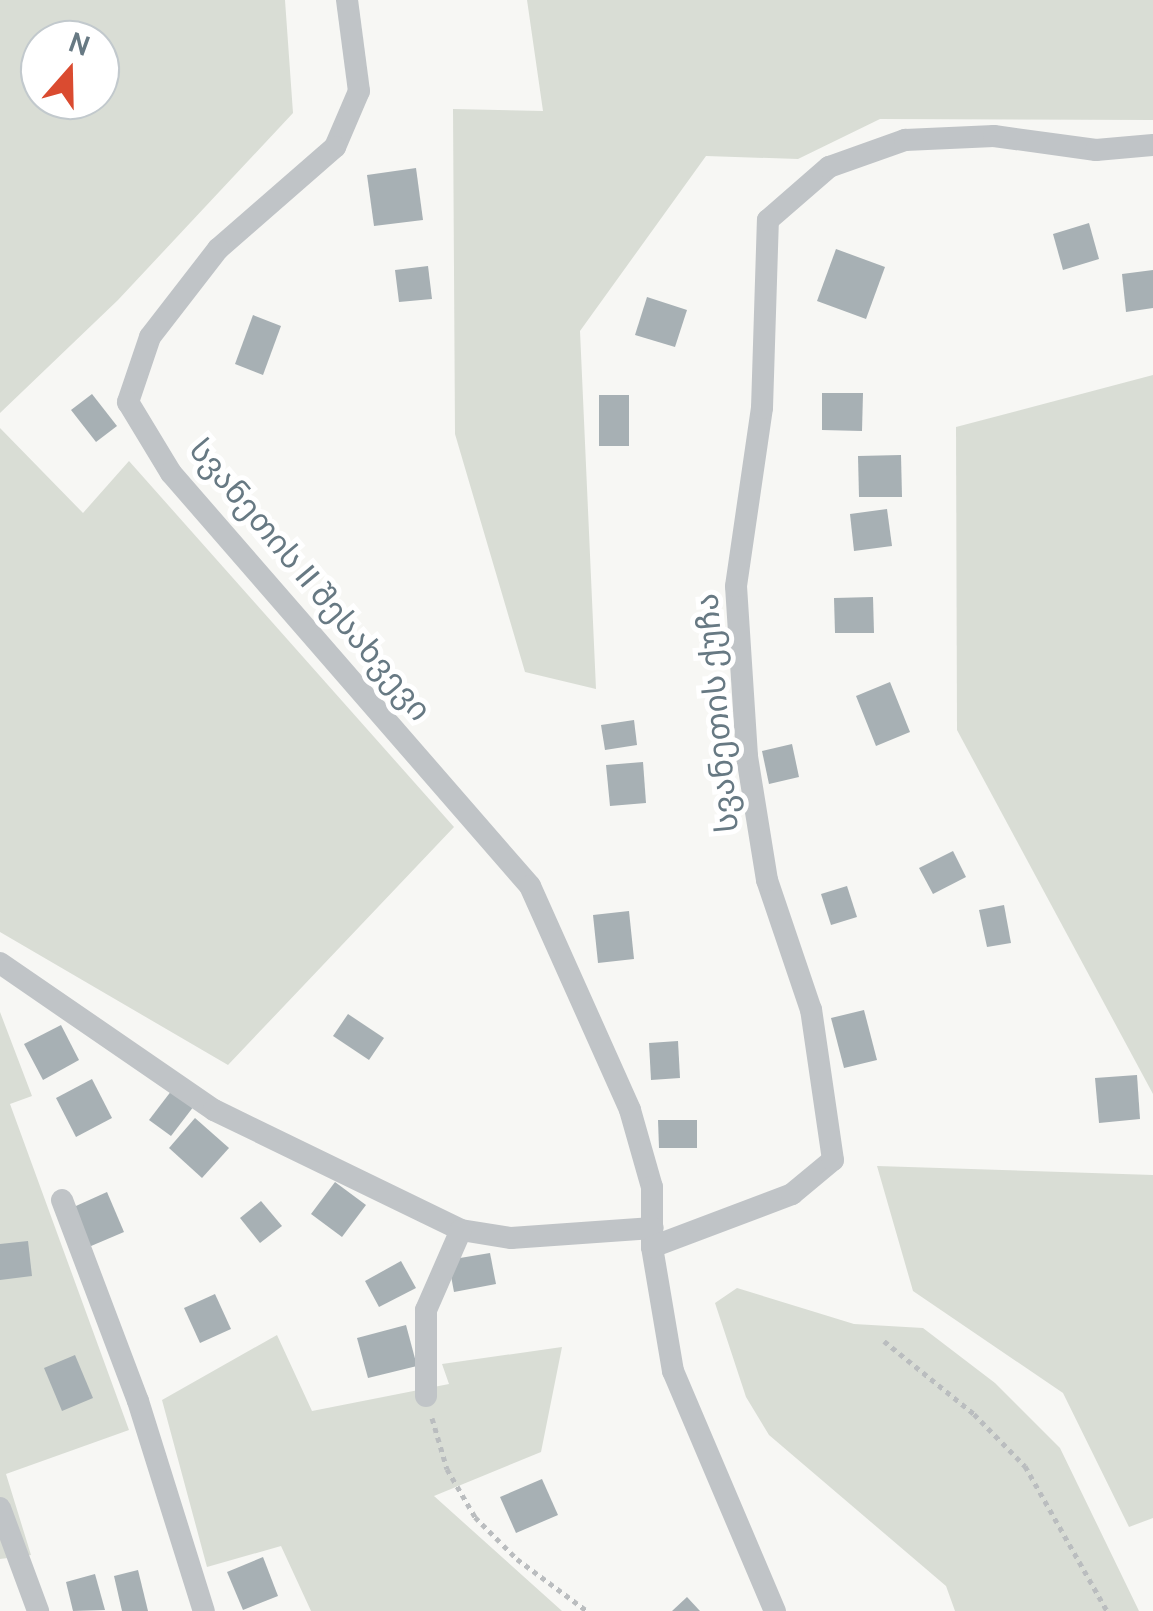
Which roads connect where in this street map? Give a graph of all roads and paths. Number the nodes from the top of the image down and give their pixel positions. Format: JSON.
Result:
{"nodes":[{"id":1,"x":347,"y":0,"type":"edge"},
{"id":2,"x":1153,"y":145,"type":"edge"},
{"id":3,"x":0,"y":963,"type":"edge"},
{"id":4,"x":62,"y":1200,"type":"dead end"},
{"id":5,"x":461,"y":1230,"type":"junction"},
{"id":6,"x":652,"y":1238,"type":"junction"},
{"id":7,"x":884,"y":1340,"type":"dead end"},
{"id":8,"x":426,"y":1396,"type":"joint"},
{"id":9,"x":0,"y":1508,"type":"edge"},
{"id":10,"x":38,"y":1611,"type":"edge"},
{"id":11,"x":204,"y":1611,"type":"edge"},
{"id":12,"x":588,"y":1611,"type":"edge"},
{"id":13,"x":774,"y":1611,"type":"edge"},
{"id":14,"x":1107,"y":1611,"type":"edge"}],
"edges":[{"from":1,"to":6,"type":"street","name":"სვანეთის II შესახვევი"},
{"from":2,"to":6,"type":"street","name":"სვანეთის ქუჩა"},
{"from":3,"to":5,"type":"street","name":"სვანეთის ქუჩა"},
{"from":4,"to":11,"type":"street"},
{"from":5,"to":6,"type":"street","name":"სვანეთის ქუჩა"},
{"from":5,"to":8,"type":"street"},
{"from":6,"to":13,"type":"street","name":"სვანეთის II შესახვევი"},
{"from":7,"to":14,"type":"path"},
{"from":8,"to":12,"type":"path"},
{"from":9,"to":10,"type":"street"}]}
